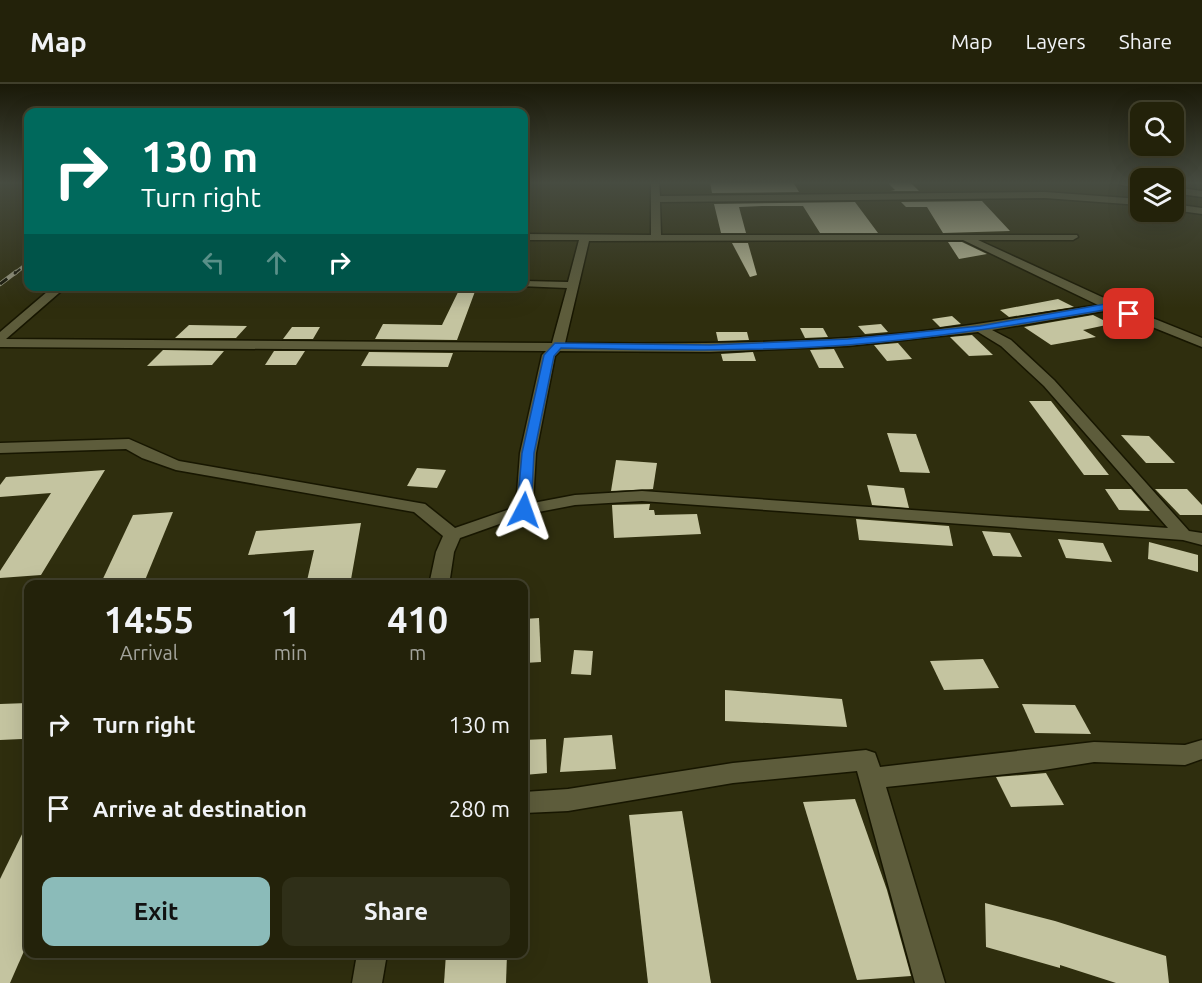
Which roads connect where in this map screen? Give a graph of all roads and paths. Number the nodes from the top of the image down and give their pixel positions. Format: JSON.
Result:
{"nodes":[{"id":1,"x":656,"y":224,"type":"edge"},
{"id":2,"x":960,"y":235,"type":"junction"},
{"id":3,"x":528,"y":237,"type":"edge"},
{"id":4,"x":1073,"y":237,"type":"dead end"},
{"id":5,"x":585,"y":238,"type":"junction"},
{"id":6,"x":656,"y":238,"type":"junction"},
{"id":7,"x":528,"y":284,"type":"edge"},
{"id":8,"x":572,"y":285,"type":"junction"},
{"id":9,"x":56,"y":291,"type":"edge"},
{"id":10,"x":1111,"y":306,"type":"junction"},
{"id":11,"x":980,"y":328,"type":"junction"},
{"id":12,"x":0,"y":338,"type":"edge"},
{"id":13,"x":0,"y":343,"type":"edge"},
{"id":14,"x":1202,"y":343,"type":"edge"},
{"id":15,"x":558,"y":345,"type":"junction"},
{"id":16,"x":0,"y":448,"type":"edge"},
{"id":17,"x":524,"y":510,"type":"junction"},
{"id":18,"x":453,"y":535,"type":"junction"},
{"id":19,"x":1183,"y":535,"type":"junction"},
{"id":20,"x":1202,"y":539,"type":"edge"},
{"id":21,"x":440,"y":580,"type":"edge"},
{"id":22,"x":1202,"y":749,"type":"edge"},
{"id":23,"x":872,"y":778,"type":"junction"},
{"id":24,"x":528,"y":803,"type":"edge"},
{"id":25,"x":371,"y":958,"type":"edge"},
{"id":26,"x":367,"y":983,"type":"edge"},
{"id":27,"x":930,"y":983,"type":"edge"}],
"edges":[{"from":1,"to":6,"type":"street"},
{"from":2,"to":4,"type":"street"},
{"from":2,"to":6,"type":"street"},
{"from":2,"to":10,"type":"street"},
{"from":3,"to":5,"type":"street"},
{"from":5,"to":6,"type":"street"},
{"from":5,"to":8,"type":"street"},
{"from":7,"to":8,"type":"street"},
{"from":8,"to":15,"type":"street"},
{"from":9,"to":12,"type":"street"},
{"from":10,"to":11,"type":"street"},
{"from":10,"to":14,"type":"street"},
{"from":11,"to":15,"type":"street"},
{"from":11,"to":19,"type":"street"},
{"from":13,"to":15,"type":"street"},
{"from":15,"to":17,"type":"street"},
{"from":16,"to":18,"type":"street"},
{"from":17,"to":18,"type":"street"},
{"from":17,"to":19,"type":"street"},
{"from":18,"to":21,"type":"street"},
{"from":19,"to":20,"type":"street"},
{"from":22,"to":23,"type":"street"},
{"from":23,"to":24,"type":"street"},
{"from":23,"to":27,"type":"street"},
{"from":25,"to":26,"type":"street"}]}
